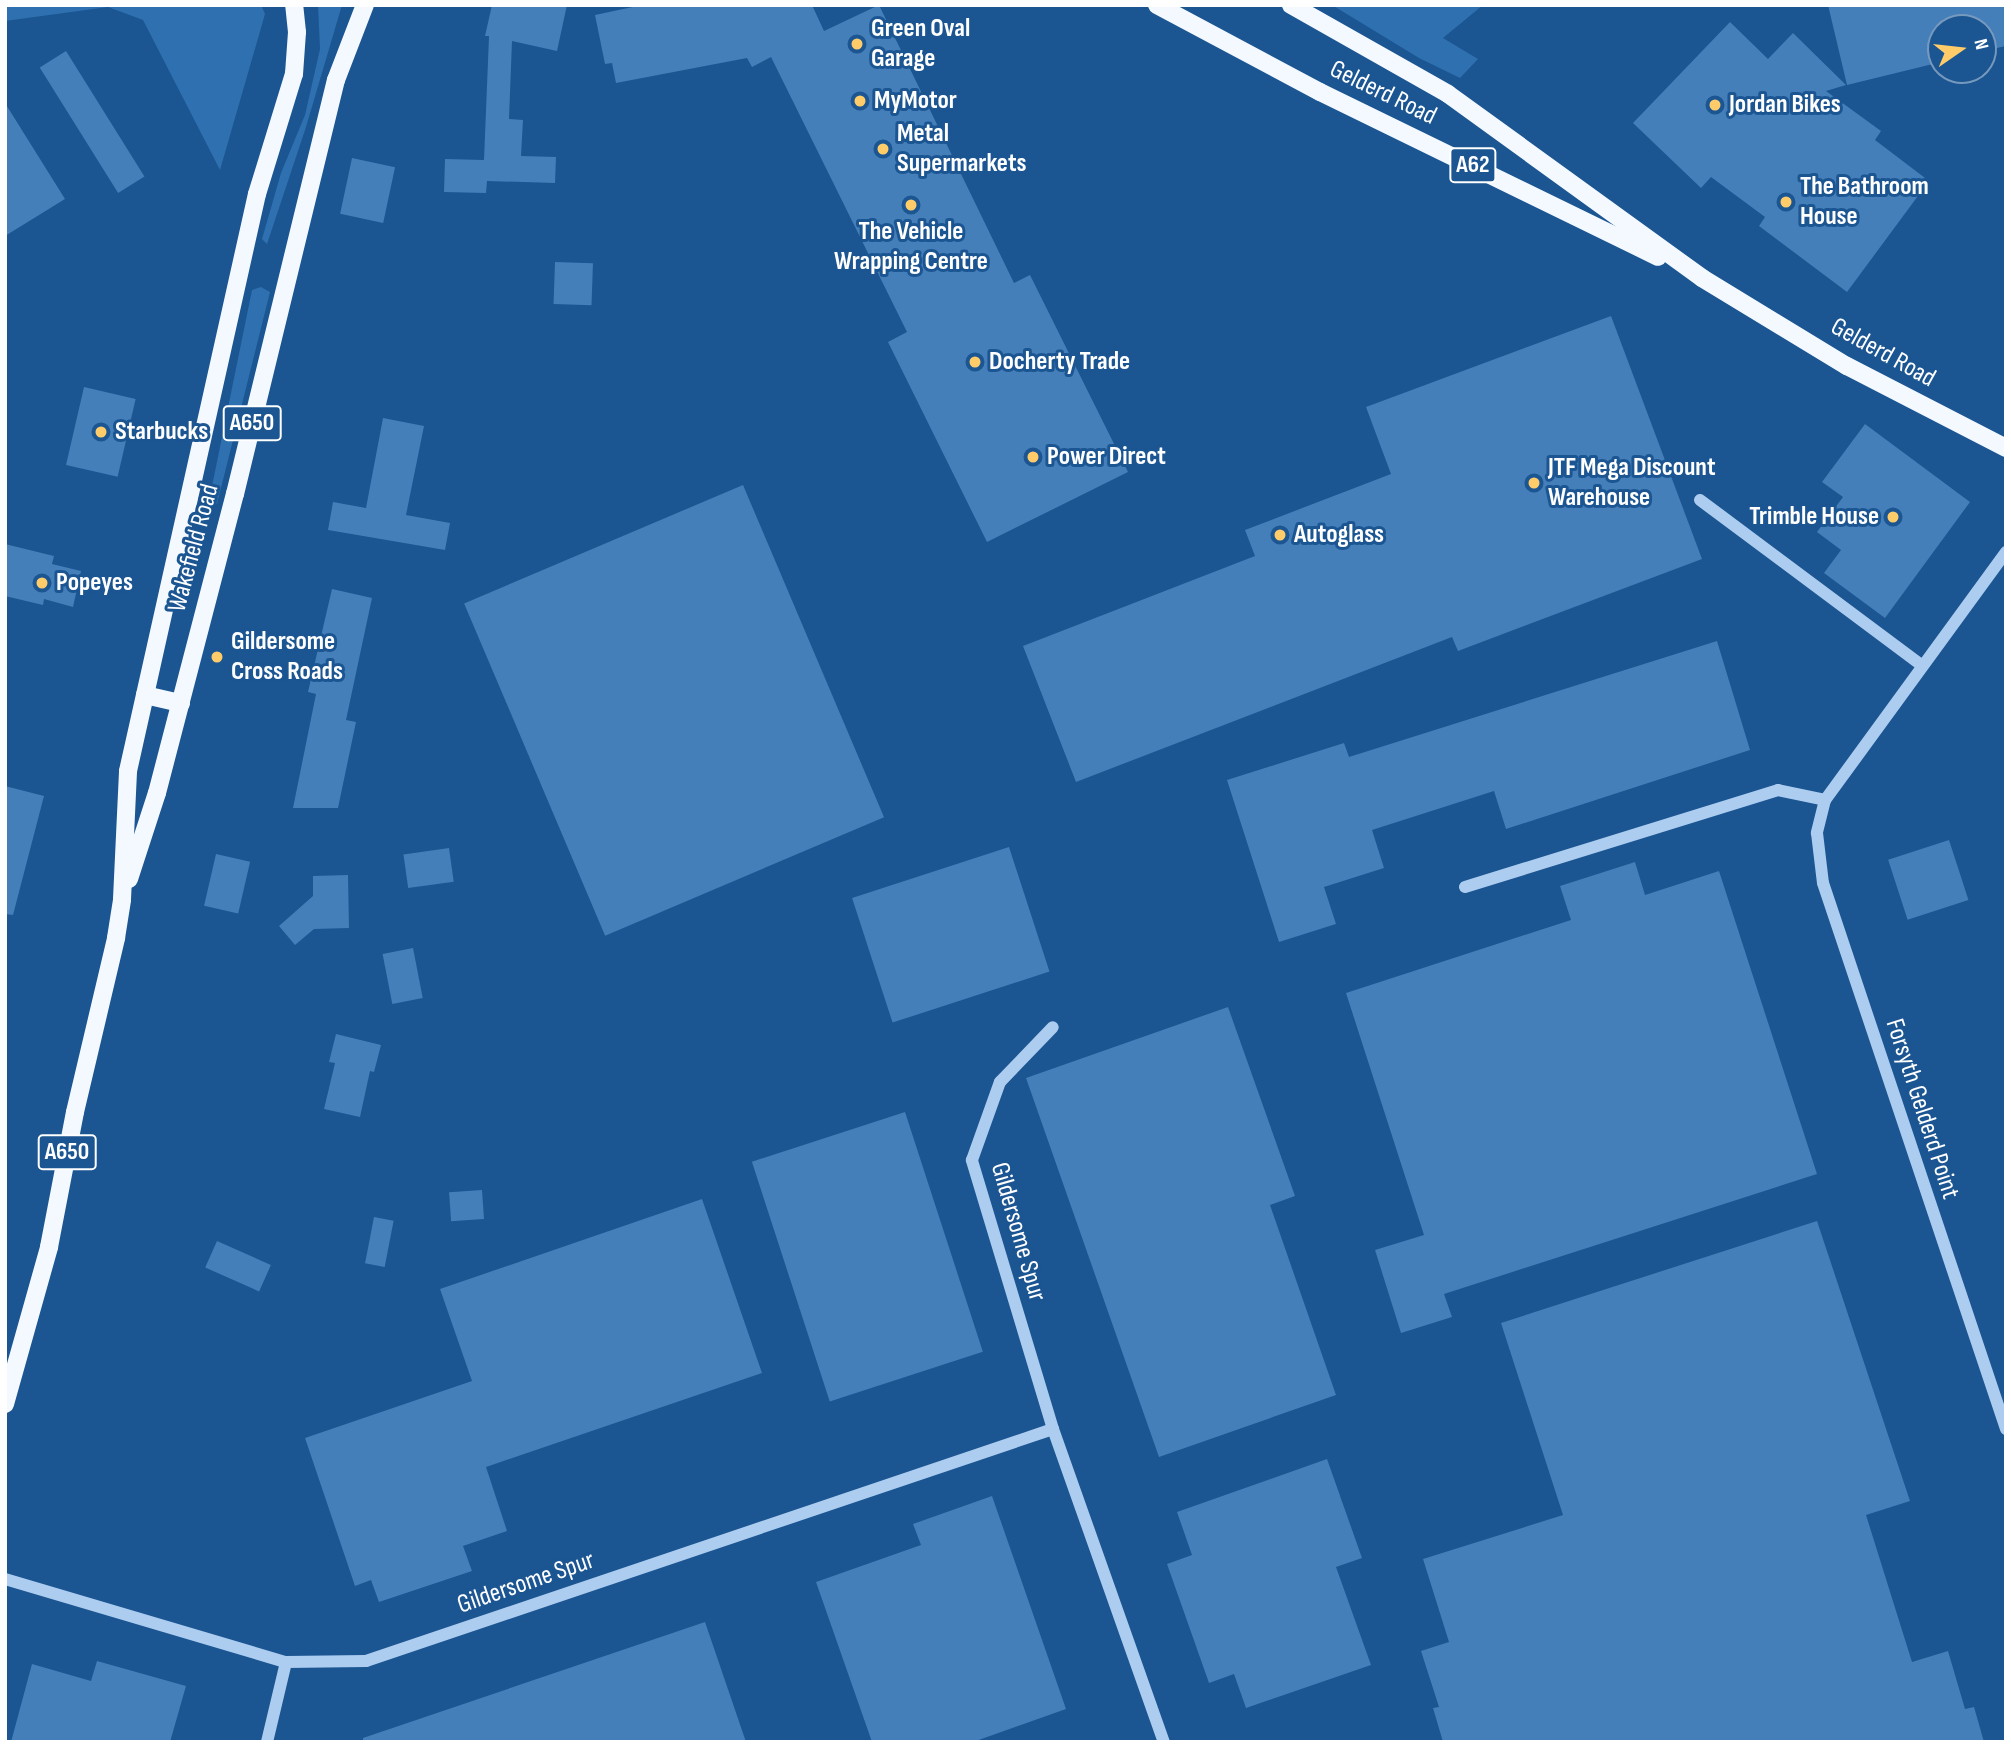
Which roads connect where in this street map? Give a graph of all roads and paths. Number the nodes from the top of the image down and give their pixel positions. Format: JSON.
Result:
{"nodes":[{"id":1,"x":294,"y":5,"type":"edge"},
{"id":2,"x":365,"y":5,"type":"edge"},
{"id":3,"x":1157,"y":5,"type":"edge"},
{"id":4,"x":1291,"y":5,"type":"edge"},
{"id":5,"x":1702,"y":278,"type":"junction"},
{"id":6,"x":2006,"y":448,"type":"edge"},
{"id":7,"x":1700,"y":500,"type":"dead end"},
{"id":8,"x":2006,"y":552,"type":"edge"},
{"id":9,"x":1921,"y":664,"type":"junction"},
{"id":10,"x":145,"y":695,"type":"junction"},
{"id":11,"x":181,"y":703,"type":"junction"},
{"id":12,"x":1825,"y":800,"type":"junction"},
{"id":13,"x":1465,"y":887,"type":"dead end"},
{"id":14,"x":122,"y":899,"type":"junction"},
{"id":15,"x":1053,"y":1027,"type":"dead end"},
{"id":16,"x":5,"y":1404,"type":"edge"},
{"id":17,"x":1053,"y":1429,"type":"junction"},
{"id":18,"x":2006,"y":1429,"type":"edge"},
{"id":19,"x":5,"y":1579,"type":"edge"},
{"id":20,"x":286,"y":1662,"type":"junction"},
{"id":21,"x":267,"y":1742,"type":"edge"},
{"id":22,"x":1164,"y":1742,"type":"edge"}],
"edges":[{"from":1,"to":10,"type":"main road","name":"Wakefield Road","number":"A650"},
{"from":2,"to":11,"type":"main road","name":"Wakefield Road","number":"A650"},
{"from":3,"to":5,"type":"main road","name":"Gelderd Road","number":"A62"},
{"from":4,"to":5,"type":"main road","name":"Gelderd Road","number":"A62"},
{"from":5,"to":6,"type":"main road","name":"Gelderd Road","number":"A62"},
{"from":7,"to":9,"type":"street"},
{"from":8,"to":9,"type":"street","name":"Forsyth Gelderd Point"},
{"from":9,"to":12,"type":"street","name":"Forsyth Gelderd Point"},
{"from":10,"to":11,"type":"main road"},
{"from":10,"to":14,"type":"main road","name":"Wakefield Road","number":"A650"},
{"from":11,"to":14,"type":"main road","name":"Wakefield Road","number":"A650"},
{"from":12,"to":13,"type":"street"},
{"from":12,"to":18,"type":"street","name":"Forsyth Gelderd Point"},
{"from":14,"to":16,"type":"main road","name":"Wakefield Road","number":"A650"},
{"from":15,"to":17,"type":"street","name":"Gildersome Spur"},
{"from":17,"to":20,"type":"street","name":"Gildersome Spur"},
{"from":17,"to":22,"type":"street","name":"Gildersome Spur"},
{"from":19,"to":20,"type":"street","name":"Gildersome Spur"},
{"from":20,"to":21,"type":"street"}]}
